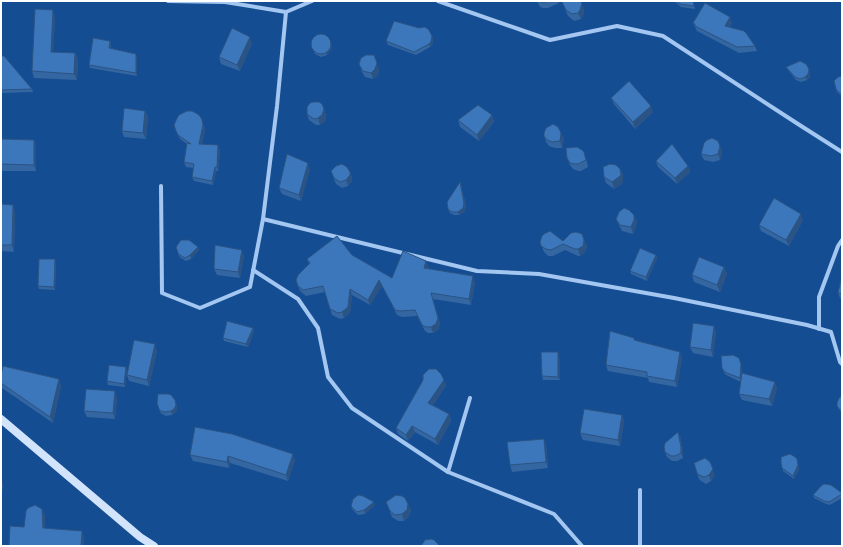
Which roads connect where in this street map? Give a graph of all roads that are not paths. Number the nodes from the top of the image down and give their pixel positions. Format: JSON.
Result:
{"nodes":[{"id":1,"x":168,"y":1,"type":"edge"},
{"id":2,"x":312,"y":1,"type":"edge"},
{"id":3,"x":438,"y":1,"type":"edge"},
{"id":4,"x":286,"y":12,"type":"junction"},
{"id":5,"x":842,"y":152,"type":"edge"},
{"id":6,"x":161,"y":186,"type":"dead end"},
{"id":7,"x":263,"y":219,"type":"junction"},
{"id":8,"x":842,"y":240,"type":"edge"},
{"id":9,"x":253,"y":270,"type":"junction"},
{"id":10,"x":819,"y":329,"type":"junction"},
{"id":11,"x":842,"y":364,"type":"edge"},
{"id":12,"x":470,"y":398,"type":"dead end"},
{"id":13,"x":1,"y":419,"type":"edge"},
{"id":14,"x":448,"y":472,"type":"junction"},
{"id":15,"x":640,"y":490,"type":"dead end"},
{"id":16,"x":154,"y":546,"type":"edge"},
{"id":17,"x":582,"y":546,"type":"edge"},
{"id":18,"x":640,"y":546,"type":"edge"}],
"edges":[{"from":1,"to":4,"type":"street"},
{"from":2,"to":4,"type":"street"},
{"from":3,"to":5,"type":"street"},
{"from":4,"to":7,"type":"street"},
{"from":6,"to":9,"type":"street"},
{"from":7,"to":9,"type":"street"},
{"from":7,"to":10,"type":"street"},
{"from":8,"to":10,"type":"street"},
{"from":9,"to":14,"type":"street"},
{"from":10,"to":11,"type":"street"},
{"from":12,"to":14,"type":"street"},
{"from":13,"to":16,"type":"main road"},
{"from":14,"to":17,"type":"street"},
{"from":15,"to":18,"type":"street"}]}
